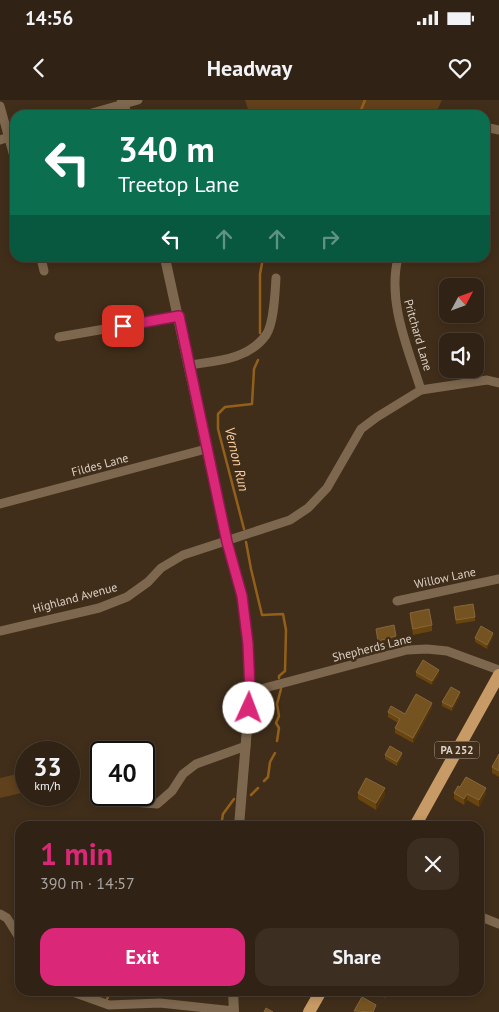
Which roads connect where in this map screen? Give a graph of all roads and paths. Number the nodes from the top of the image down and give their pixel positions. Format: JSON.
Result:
{"nodes":[{"id":1,"x":138,"y":100,"type":"edge"},
{"id":2,"x":123,"y":102,"type":"edge"},
{"id":3,"x":0,"y":106,"type":"edge"},
{"id":4,"x":100,"y":110,"type":"edge"},
{"id":5,"x":8,"y":138,"type":"edge"},
{"id":6,"x":42,"y":262,"type":"edge"},
{"id":7,"x":167,"y":262,"type":"edge"},
{"id":8,"x":397,"y":262,"type":"edge"},
{"id":9,"x":44,"y":271,"type":"dead end"},
{"id":10,"x":276,"y":278,"type":"dead end"},
{"id":11,"x":179,"y":316,"type":"junction"},
{"id":12,"x":58,"y":337,"type":"dead end"},
{"id":13,"x":189,"y":365,"type":"junction"},
{"id":14,"x":499,"y":383,"type":"edge"},
{"id":15,"x":421,"y":390,"type":"junction"},
{"id":16,"x":206,"y":450,"type":"junction"},
{"id":17,"x":0,"y":504,"type":"edge"},
{"id":18,"x":227,"y":542,"type":"junction"},
{"id":19,"x":499,"y":579,"type":"edge"},
{"id":20,"x":397,"y":601,"type":"dead end"},
{"id":21,"x":0,"y":631,"type":"edge"},
{"id":22,"x":499,"y":670,"type":"edge"},
{"id":23,"x":499,"y":675,"type":"edge"},
{"id":24,"x":250,"y":692,"type":"junction"},
{"id":25,"x":246,"y":746,"type":"junction"},
{"id":26,"x":155,"y":804,"type":"edge"},
{"id":27,"x":239,"y":821,"type":"edge"},
{"id":28,"x":417,"y":821,"type":"edge"},
{"id":29,"x":0,"y":914,"type":"edge"},
{"id":30,"x":484,"y":918,"type":"edge"},
{"id":31,"x":499,"y":924,"type":"edge"},
{"id":32,"x":15,"y":931,"type":"edge"},
{"id":33,"x":85,"y":996,"type":"edge"},
{"id":34,"x":234,"y":996,"type":"edge"},
{"id":35,"x":318,"y":996,"type":"edge"},
{"id":36,"x":234,"y":1011,"type":"edge"},
{"id":37,"x":309,"y":1012,"type":"edge"}],
"edges":[{"from":1,"to":2,"type":"street"},
{"from":2,"to":4,"type":"street"},
{"from":3,"to":5,"type":"street"},
{"from":6,"to":9,"type":"street"},
{"from":7,"to":11,"type":"street"},
{"from":8,"to":15,"type":"street","name":"Pritchard Lane"},
{"from":10,"to":13,"type":"street"},
{"from":11,"to":12,"type":"street"},
{"from":11,"to":13,"type":"street"},
{"from":13,"to":16,"type":"street"},
{"from":14,"to":15,"type":"street","name":"Highland Avenue"},
{"from":15,"to":18,"type":"street","name":"Highland Avenue"},
{"from":16,"to":17,"type":"street","name":"Fildes Lane"},
{"from":16,"to":18,"type":"street"},
{"from":18,"to":21,"type":"street","name":"Highland Avenue"},
{"from":18,"to":24,"type":"street"},
{"from":19,"to":20,"type":"street","name":"Willow Lane"},
{"from":22,"to":24,"type":"street","name":"Shepherds Lane"},
{"from":23,"to":28,"type":"main road","number":"PA 252"},
{"from":24,"to":25,"type":"street"},
{"from":25,"to":26,"type":"street"},
{"from":25,"to":27,"type":"street"},
{"from":29,"to":32,"type":"street"},
{"from":30,"to":31,"type":"street"},
{"from":33,"to":36,"type":"street"},
{"from":34,"to":36,"type":"street"},
{"from":35,"to":37,"type":"main road"}]}
